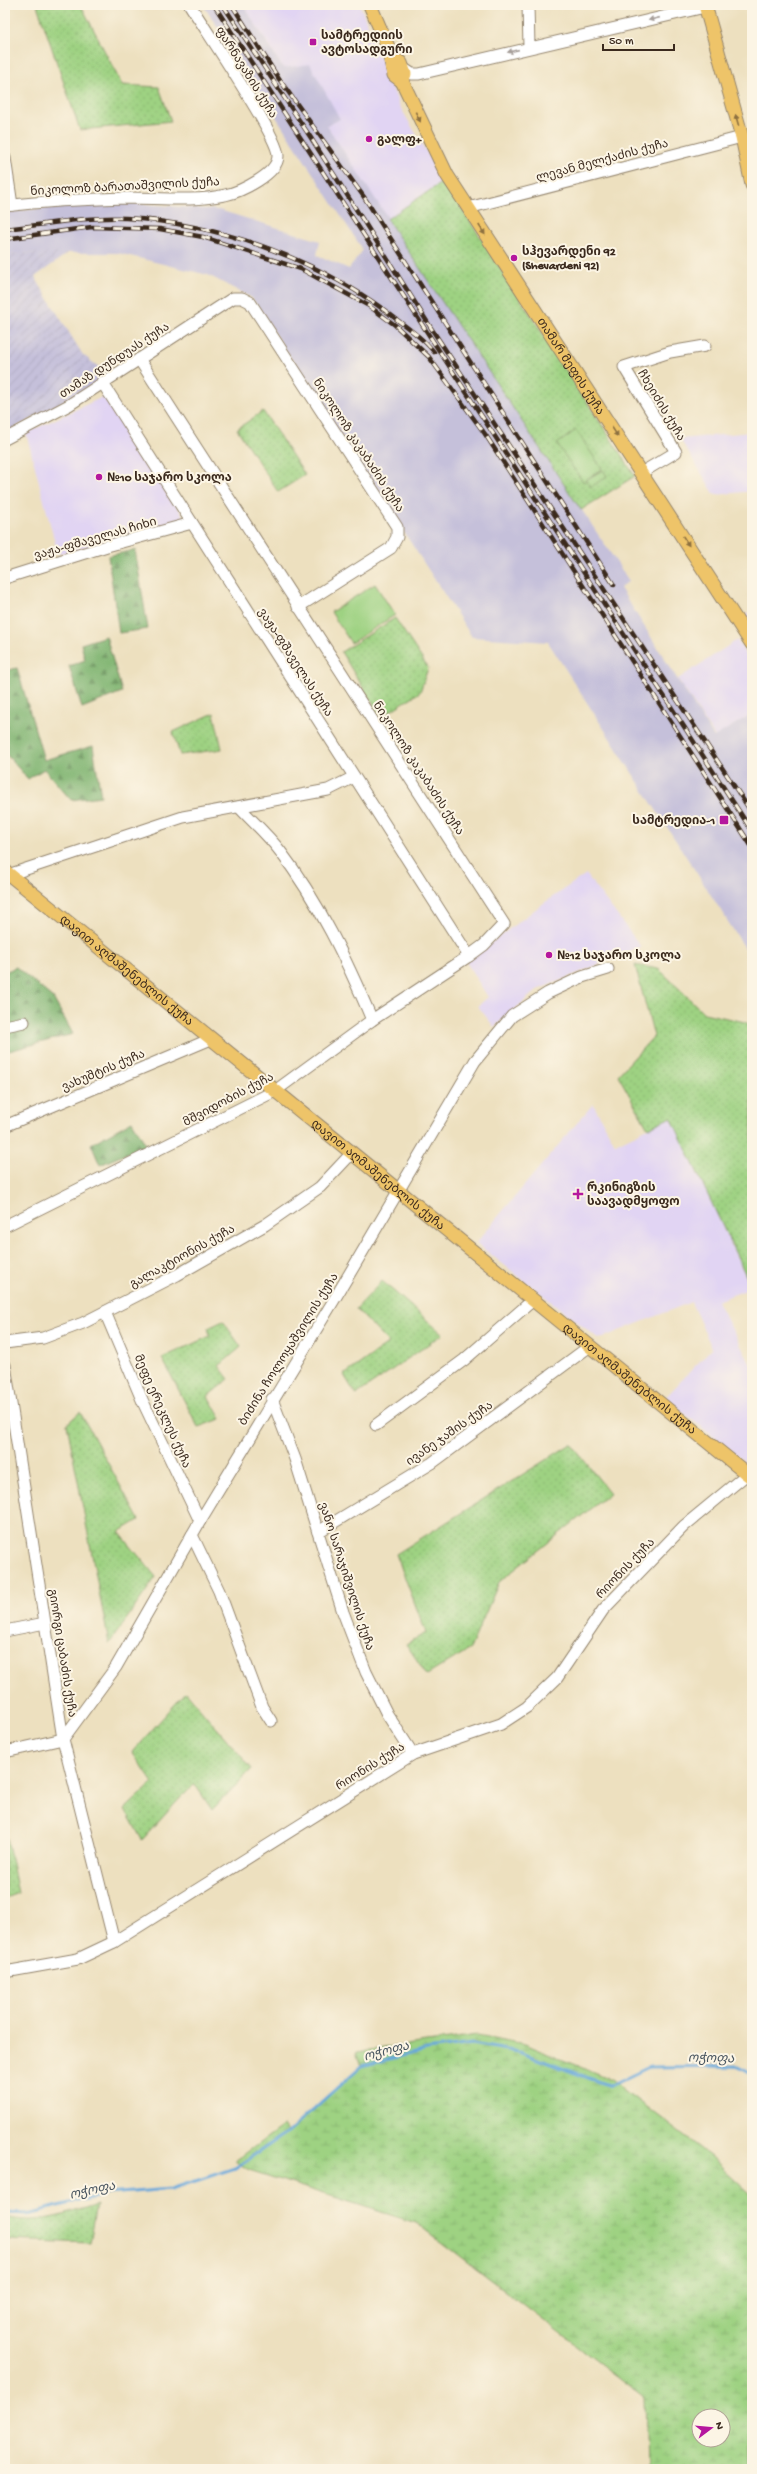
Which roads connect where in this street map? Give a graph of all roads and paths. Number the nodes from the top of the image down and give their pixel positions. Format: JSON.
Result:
{"nodes":[{"id":1,"x":190,"y":5,"type":"edge"},
{"id":2,"x":370,"y":5,"type":"edge"},
{"id":3,"x":528,"y":5,"type":"edge"},
{"id":4,"x":705,"y":6,"type":"edge"},
{"id":5,"x":529,"y":47,"type":"junction"},
{"id":6,"x":398,"y":64,"type":"junction"},
{"id":7,"x":742,"y":137,"type":"junction"},
{"id":8,"x":278,"y":155,"type":"joint"},
{"id":9,"x":5,"y":158,"type":"edge"},
{"id":10,"x":752,"y":185,"type":"edge"},
{"id":11,"x":8,"y":206,"type":"edge"},
{"id":12,"x":468,"y":208,"type":"junction"},
{"id":13,"x":233,"y":298,"type":"joint"},
{"id":14,"x":705,"y":346,"type":"dead end"},
{"id":15,"x":138,"y":359,"type":"junction"},
{"id":16,"x":102,"y":382,"type":"junction"},
{"id":17,"x":5,"y":439,"type":"edge"},
{"id":18,"x":641,"y":473,"type":"junction"},
{"id":19,"x":192,"y":523,"type":"junction"},
{"id":20,"x":5,"y":578,"type":"edge"},
{"id":21,"x":298,"y":606,"type":"junction"},
{"id":22,"x":752,"y":644,"type":"edge"},
{"id":23,"x":354,"y":776,"type":"junction"},
{"id":24,"x":238,"y":807,"type":"junction"},
{"id":25,"x":6,"y":874,"type":"edge"},
{"id":26,"x":504,"y":924,"type":"joint"},
{"id":27,"x":469,"y":956,"type":"junction"},
{"id":28,"x":608,"y":969,"type":"dead end"},
{"id":29,"x":372,"y":1020,"type":"junction"},
{"id":30,"x":24,"y":1022,"type":"dead end"},
{"id":31,"x":5,"y":1026,"type":"edge"},
{"id":32,"x":211,"y":1039,"type":"junction"},
{"id":33,"x":275,"y":1091,"type":"junction"},
{"id":34,"x":5,"y":1126,"type":"edge"},
{"id":35,"x":352,"y":1153,"type":"junction"},
{"id":36,"x":398,"y":1191,"type":"junction"},
{"id":37,"x":5,"y":1226,"type":"edge"},
{"id":38,"x":533,"y":1300,"type":"junction"},
{"id":39,"x":106,"y":1312,"type":"junction"},
{"id":40,"x":5,"y":1343,"type":"edge"},
{"id":41,"x":590,"y":1346,"type":"junction"},
{"id":42,"x":5,"y":1365,"type":"edge"},
{"id":43,"x":272,"y":1399,"type":"junction"},
{"id":44,"x":376,"y":1425,"type":"dead end"},
{"id":45,"x":750,"y":1474,"type":"edge"},
{"id":46,"x":200,"y":1521,"type":"junction"},
{"id":47,"x":318,"y":1532,"type":"junction"},
{"id":48,"x":192,"y":1534,"type":"junction"},
{"id":49,"x":45,"y":1623,"type":"junction"},
{"id":50,"x":5,"y":1632,"type":"edge"},
{"id":51,"x":271,"y":1721,"type":"dead end"},
{"id":52,"x":63,"y":1739,"type":"junction"},
{"id":53,"x":5,"y":1752,"type":"edge"},
{"id":54,"x":413,"y":1754,"type":"junction"},
{"id":55,"x":114,"y":1942,"type":"junction"},
{"id":56,"x":5,"y":1972,"type":"edge"}],
"edges":[{"from":1,"to":8,"type":"street","name":"ფარნავაზის ქუჩა"},
{"from":2,"to":6,"type":"main road","name":"თამარ მეფის ქუჩა"},
{"from":3,"to":5,"type":"street"},
{"from":4,"to":5,"type":"street","one_way":true},
{"from":7,"to":4,"type":"main road","one_way":true},
{"from":5,"to":6,"type":"street","one_way":true},
{"from":6,"to":12,"type":"main road","name":"თამარ მეფის ქუჩა","one_way":true},
{"from":7,"to":10,"type":"main road"},
{"from":7,"to":12,"type":"street","name":"ლევან მელქაძის ქუჩა"},
{"from":8,"to":11,"type":"street","name":"ნიკოლოზ ბარათაშვილის ქუჩა"},
{"from":9,"to":11,"type":"street"},
{"from":12,"to":18,"type":"main road","name":"თამარ მეფის ქუჩა","one_way":true},
{"from":13,"to":15,"type":"street","name":"თამაზ დუნდუას ქუჩა"},
{"from":13,"to":21,"type":"street","name":"ნიკოლოზ კაკაბაძის ქუჩა"},
{"from":14,"to":18,"type":"street","name":"ჩხეიძის ქუჩა"},
{"from":15,"to":16,"type":"street","name":"თამაზ დუნდუას ქუჩა"},
{"from":15,"to":21,"type":"street","name":"ნიკოლოზ კაკაბაძის ქუჩა"},
{"from":16,"to":17,"type":"street","name":"თამაზ დუნდუას ქუჩა"},
{"from":16,"to":19,"type":"street","name":"ვაჟა-ფშაველას ქუჩა"},
{"from":18,"to":22,"type":"main road","name":"თამარ მეფის ქუჩა","one_way":true},
{"from":19,"to":20,"type":"street","name":"ვაჟა-ფშაველას ჩიხი"},
{"from":19,"to":23,"type":"street","name":"ვაჟა-ფშაველას ქუჩა"},
{"from":21,"to":26,"type":"street","name":"ნიკოლოზ კაკაბაძის ქუჩა"},
{"from":23,"to":24,"type":"street"},
{"from":23,"to":27,"type":"street","name":"ვაჟა-ფშაველას ქუჩა"},
{"from":24,"to":25,"type":"street"},
{"from":24,"to":29,"type":"street"},
{"from":25,"to":32,"type":"main road","name":"დავით აღმაშენებლის ქუჩა"},
{"from":26,"to":27,"type":"street","name":"მშვიდობის ქუჩა"},
{"from":27,"to":29,"type":"street","name":"მშვიდობის ქუჩა"},
{"from":28,"to":36,"type":"street","name":"ბიძინა ჩოლოყაშვილის ქუჩა"},
{"from":29,"to":33,"type":"street","name":"მშვიდობის ქუჩა"},
{"from":30,"to":31,"type":"street"},
{"from":32,"to":33,"type":"main road","name":"დავით აღმაშენებლის ქუჩა"},
{"from":32,"to":34,"type":"street","name":"ვახუშტის ქუჩა"},
{"from":33,"to":35,"type":"main road","name":"დავით აღმაშენებლის ქუჩა"},
{"from":33,"to":37,"type":"street","name":"მშვიდობის ქუჩა"},
{"from":35,"to":36,"type":"main road","name":"დავით აღმაშენებლის ქუჩა"},
{"from":35,"to":39,"type":"street","name":"გალაკტიონის ქუჩა"},
{"from":36,"to":38,"type":"main road","name":"დავით აღმაშენებლის ქუჩა"},
{"from":36,"to":43,"type":"street","name":"ბიძინა ჩოლოყაშვილის ქუჩა"},
{"from":38,"to":41,"type":"main road","name":"დავით აღმაშენებლის ქუჩა"},
{"from":38,"to":44,"type":"street"},
{"from":39,"to":40,"type":"street","name":"გალაკტიონის ქუჩა"},
{"from":39,"to":46,"type":"street","name":"მეფე ერეკლეს ქუჩა"},
{"from":41,"to":45,"type":"main road","name":"დავით აღმაშენებლის ქუჩა"},
{"from":41,"to":47,"type":"street","name":"ივანე ჯაშის ქუჩა"},
{"from":42,"to":49,"type":"street","name":"გიორგი ცაბაძის ქუჩა"},
{"from":43,"to":46,"type":"street","name":"ბიძინა ჩოლოყაშვილის ქუჩა"},
{"from":43,"to":47,"type":"street","name":"ვანო სარაჯიშვილის ქუჩა"},
{"from":45,"to":54,"type":"street","name":"რიონის ქუჩა"},
{"from":46,"to":48,"type":"street","name":"ბიძინა ჩოლოყაშვილის ქუჩა"},
{"from":47,"to":54,"type":"street","name":"ვანო სარაჯიშვილის ქუჩა"},
{"from":48,"to":51,"type":"street"},
{"from":48,"to":52,"type":"street","name":"ბიძინა ჩოლოყაშვილის ქუჩა"},
{"from":49,"to":50,"type":"street"},
{"from":49,"to":52,"type":"street","name":"გიორგი ცაბაძის ქუჩა"},
{"from":52,"to":53,"type":"street"},
{"from":52,"to":55,"type":"street","name":"გიორგი ცაბაძის ქუჩა"},
{"from":54,"to":55,"type":"street","name":"რიონის ქუჩა"},
{"from":55,"to":56,"type":"street","name":"რიონის ქუჩა"}]}
